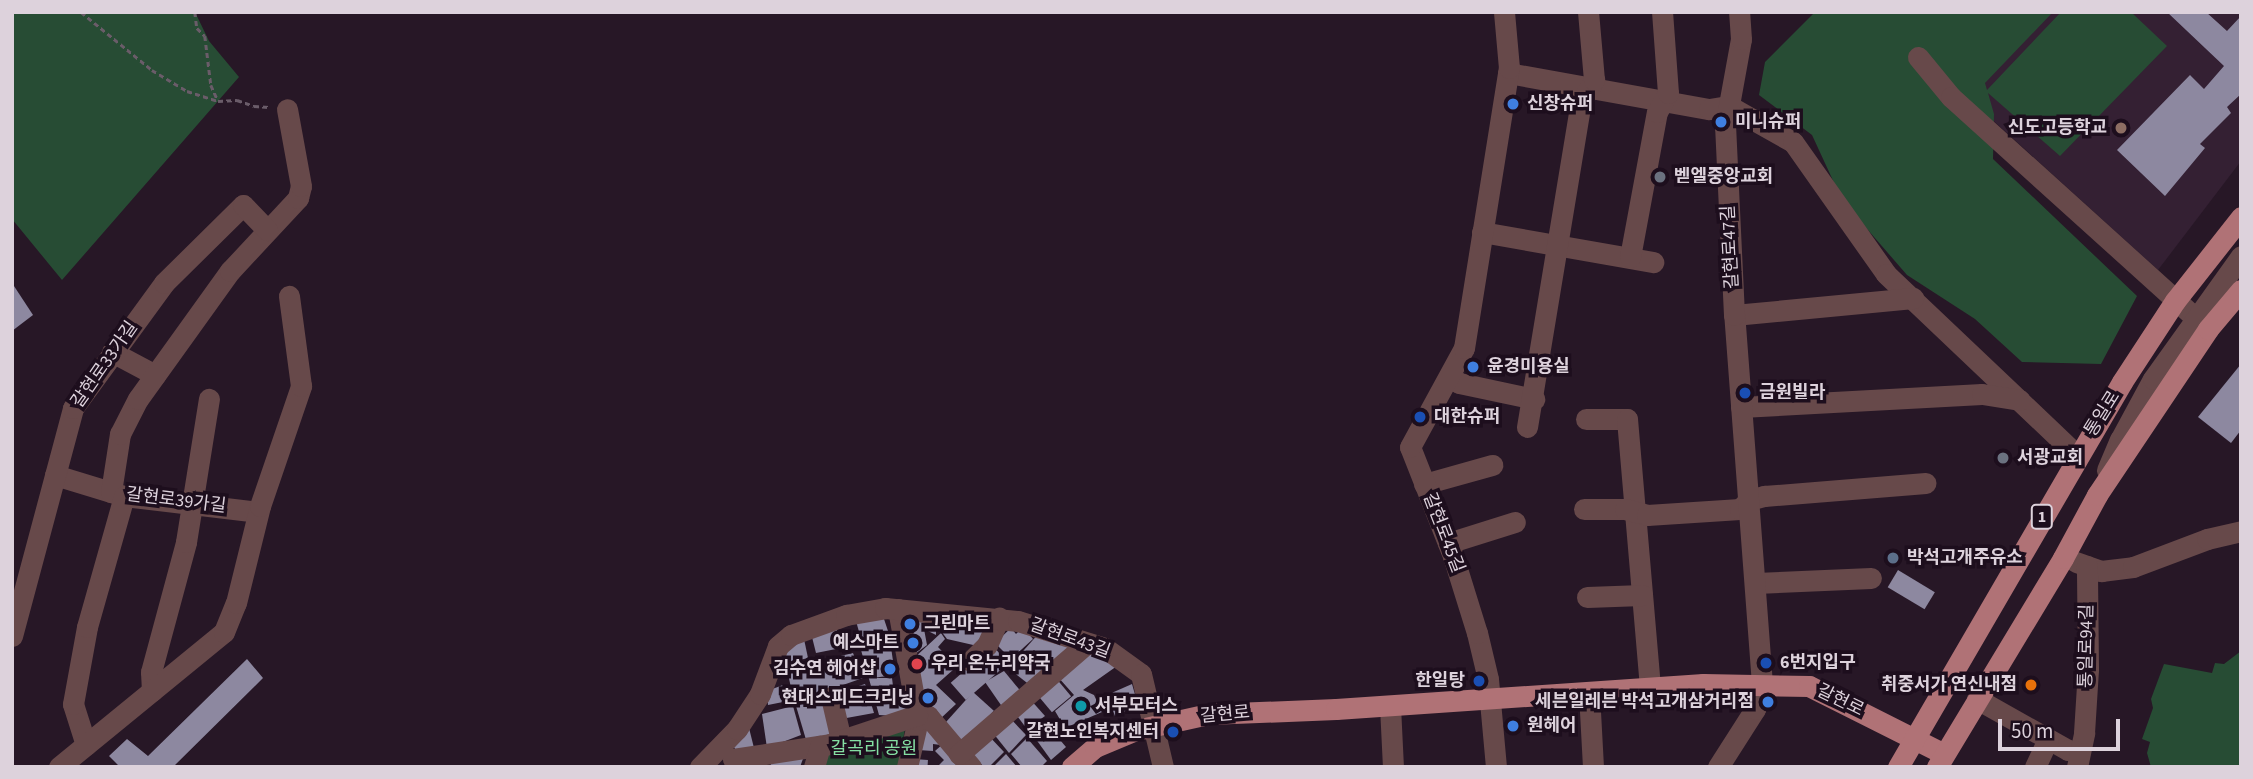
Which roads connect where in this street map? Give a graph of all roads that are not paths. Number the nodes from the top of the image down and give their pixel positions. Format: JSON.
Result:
{"nodes":[{"id":1,"x":1504,"y":12,"type":"edge"},
{"id":2,"x":1588,"y":12,"type":"edge"},
{"id":3,"x":1662,"y":12,"type":"edge"},
{"id":4,"x":1739,"y":12,"type":"edge"},
{"id":5,"x":1918,"y":57,"type":"dead end"},
{"id":6,"x":1508,"y":73,"type":"junction"},
{"id":7,"x":1589,"y":88,"type":"junction"},
{"id":8,"x":1663,"y":101,"type":"junction"},
{"id":9,"x":1729,"y":106,"type":"junction"},
{"id":10,"x":287,"y":109,"type":"road end"},
{"id":11,"x":2241,"y":217,"type":"edge"},
{"id":12,"x":267,"y":230,"type":"junction"},
{"id":13,"x":1482,"y":232,"type":"junction"},
{"id":14,"x":1558,"y":243,"type":"junction"},
{"id":15,"x":2241,"y":256,"type":"edge"},
{"id":16,"x":1630,"y":257,"type":"junction"},
{"id":17,"x":1653,"y":261,"type":"dead end"},
{"id":18,"x":2241,"y":290,"type":"edge"},
{"id":19,"x":289,"y":296,"type":"dead end"},
{"id":20,"x":1913,"y":298,"type":"junction"},
{"id":21,"x":2175,"y":301,"type":"junction"},
{"id":22,"x":1734,"y":315,"type":"junction"},
{"id":23,"x":2201,"y":324,"type":"junction"},
{"id":24,"x":111,"y":352,"type":"junction"},
{"id":25,"x":155,"y":375,"type":"junction"},
{"id":26,"x":1450,"y":376,"type":"junction"},
{"id":27,"x":209,"y":399,"type":"dead end"},
{"id":28,"x":1534,"y":399,"type":"junction"},
{"id":29,"x":2020,"y":400,"type":"junction"},
{"id":30,"x":1741,"y":407,"type":"junction"},
{"id":31,"x":1586,"y":419,"type":"dead end"},
{"id":32,"x":1527,"y":427,"type":"dead end"},
{"id":33,"x":2077,"y":455,"type":"junction"},
{"id":34,"x":1492,"y":465,"type":"dead end"},
{"id":35,"x":55,"y":475,"type":"junction"},
{"id":36,"x":1925,"y":484,"type":"dead end"},
{"id":37,"x":1424,"y":485,"type":"junction"},
{"id":38,"x":118,"y":494,"type":"junction"},
{"id":39,"x":1749,"y":500,"type":"junction"},
{"id":40,"x":192,"y":504,"type":"junction"},
{"id":41,"x":1584,"y":509,"type":"dead end"},
{"id":42,"x":258,"y":512,"type":"junction"},
{"id":43,"x":1635,"y":512,"type":"junction"},
{"id":44,"x":1515,"y":522,"type":"dead end"},
{"id":45,"x":2241,"y":531,"type":"edge"},
{"id":46,"x":1448,"y":543,"type":"junction"},
{"id":47,"x":2063,"y":558,"type":"junction"},
{"id":48,"x":2087,"y":566,"type":"junction"},
{"id":49,"x":1871,"y":578,"type":"dead end"},
{"id":50,"x":1756,"y":583,"type":"junction"},
{"id":51,"x":1642,"y":595,"type":"junction"},
{"id":52,"x":1587,"y":597,"type":"dead end"},
{"id":53,"x":900,"y":609,"type":"junction"},
{"id":54,"x":993,"y":617,"type":"junction"},
{"id":55,"x":12,"y":636,"type":"edge"},
{"id":56,"x":1087,"y":643,"type":"junction"},
{"id":57,"x":971,"y":661,"type":"dead end"},
{"id":58,"x":1762,"y":684,"type":"junction"},
{"id":59,"x":1650,"y":688,"type":"junction"},
{"id":60,"x":152,"y":691,"type":"junction"},
{"id":61,"x":1589,"y":693,"type":"junction"},
{"id":62,"x":831,"y":696,"type":"dead end"},
{"id":63,"x":1490,"y":699,"type":"junction"},
{"id":64,"x":1977,"y":699,"type":"junction"},
{"id":65,"x":1390,"y":706,"type":"junction"},
{"id":66,"x":917,"y":718,"type":"junction"},
{"id":67,"x":1155,"y":722,"type":"junction"},
{"id":68,"x":1914,"y":737,"type":"junction"},
{"id":69,"x":2048,"y":739,"type":"junction"},
{"id":70,"x":841,"y":740,"type":"junction"},
{"id":71,"x":86,"y":745,"type":"junction"},
{"id":72,"x":820,"y":746,"type":"junction"},
{"id":73,"x":729,"y":757,"type":"edge"},
{"id":74,"x":965,"y":760,"type":"edge"},
{"id":75,"x":1941,"y":760,"type":"edge"},
{"id":76,"x":2078,"y":760,"type":"edge"},
{"id":77,"x":58,"y":767,"type":"edge"},
{"id":78,"x":700,"y":767,"type":"edge"},
{"id":79,"x":814,"y":767,"type":"edge"},
{"id":80,"x":907,"y":767,"type":"edge"},
{"id":81,"x":1072,"y":767,"type":"edge"},
{"id":82,"x":1163,"y":767,"type":"edge"},
{"id":83,"x":1393,"y":767,"type":"edge"},
{"id":84,"x":1496,"y":767,"type":"edge"},
{"id":85,"x":1592,"y":767,"type":"edge"},
{"id":86,"x":1718,"y":767,"type":"edge"},
{"id":87,"x":1898,"y":767,"type":"edge"},
{"id":88,"x":2035,"y":767,"type":"edge"}],
"edges":[{"from":1,"to":6,"type":"street","name":"갈현로45길"},
{"from":2,"to":7,"type":"street"},
{"from":3,"to":8,"type":"street"},
{"from":4,"to":9,"type":"street","name":"갈현로47길"},
{"from":5,"to":21,"type":"street"},
{"from":6,"to":7,"type":"street"},
{"from":6,"to":13,"type":"street","name":"갈현로45길"},
{"from":7,"to":8,"type":"street"},
{"from":7,"to":14,"type":"street"},
{"from":8,"to":9,"type":"street"},
{"from":8,"to":16,"type":"street"},
{"from":9,"to":20,"type":"street"},
{"from":9,"to":22,"type":"street","name":"갈현로47길"},
{"from":10,"to":12,"type":"street"},
{"from":11,"to":21,"type":"main road","name":"통일로","number":"1"},
{"from":12,"to":24,"type":"street","name":"갈현로33가길"},
{"from":12,"to":25,"type":"street"},
{"from":13,"to":14,"type":"street"},
{"from":13,"to":26,"type":"street","name":"갈현로45길"},
{"from":14,"to":16,"type":"street"},
{"from":14,"to":28,"type":"street"},
{"from":15,"to":23,"type":"street"},
{"from":16,"to":17,"type":"street"},
{"from":18,"to":23,"type":"main road","number":"1"},
{"from":19,"to":42,"type":"street"},
{"from":20,"to":22,"type":"street","name":"갈현로47길"},
{"from":20,"to":29,"type":"street"},
{"from":21,"to":23,"type":"street"},
{"from":21,"to":33,"type":"main road","name":"통일로","number":"1"},
{"from":22,"to":30,"type":"street","name":"갈현로47길"},
{"from":23,"to":47,"type":"main road","number":"1"},
{"from":24,"to":25,"type":"street"},
{"from":24,"to":35,"type":"street","name":"갈현로33가길"},
{"from":25,"to":38,"type":"street"},
{"from":26,"to":28,"type":"street"},
{"from":26,"to":37,"type":"street","name":"갈현로45길"},
{"from":27,"to":40,"type":"street"},
{"from":28,"to":32,"type":"street"},
{"from":29,"to":30,"type":"street"},
{"from":29,"to":33,"type":"street"},
{"from":30,"to":39,"type":"street","name":"갈현로47길"},
{"from":31,"to":43,"type":"street"},
{"from":33,"to":68,"type":"main road","name":"통일로","number":"1"},
{"from":34,"to":37,"type":"street"},
{"from":35,"to":38,"type":"street","name":"갈현로39가길"},
{"from":35,"to":55,"type":"street","name":"갈현로33가길"},
{"from":36,"to":39,"type":"street"},
{"from":37,"to":46,"type":"street","name":"갈현로45길"},
{"from":38,"to":40,"type":"street","name":"갈현로39가길"},
{"from":38,"to":71,"type":"street"},
{"from":39,"to":43,"type":"street"},
{"from":39,"to":50,"type":"street","name":"갈현로47길"},
{"from":40,"to":42,"type":"street","name":"갈현로39가길"},
{"from":40,"to":60,"type":"street"},
{"from":41,"to":43,"type":"street"},
{"from":42,"to":60,"type":"street"},
{"from":43,"to":51,"type":"street"},
{"from":44,"to":46,"type":"street"},
{"from":45,"to":48,"type":"street"},
{"from":46,"to":63,"type":"street","name":"갈현로45길"},
{"from":47,"to":48,"type":"street"},
{"from":47,"to":64,"type":"main road","number":"1"},
{"from":48,"to":76,"type":"street","name":"통일로94길"},
{"from":49,"to":50,"type":"street"},
{"from":50,"to":58,"type":"street","name":"갈현로47길"},
{"from":51,"to":52,"type":"street"},
{"from":51,"to":59,"type":"street"},
{"from":53,"to":54,"type":"street","name":"갈현로43길"},
{"from":53,"to":66,"type":"street"},
{"from":53,"to":73,"type":"street","name":"갈현로43길"},
{"from":54,"to":56,"type":"street","name":"갈현로43길"},
{"from":54,"to":57,"type":"street"},
{"from":56,"to":67,"type":"street","name":"갈현로43길"},
{"from":56,"to":74,"type":"street"},
{"from":58,"to":59,"type":"main road","name":"갈현로"},
{"from":58,"to":68,"type":"main road","name":"갈현로"},
{"from":58,"to":86,"type":"street"},
{"from":59,"to":61,"type":"main road","name":"갈현로"},
{"from":60,"to":71,"type":"street"},
{"from":61,"to":63,"type":"main road","name":"갈현로"},
{"from":61,"to":85,"type":"street"},
{"from":62,"to":70,"type":"street"},
{"from":63,"to":65,"type":"main road","name":"갈현로"},
{"from":63,"to":84,"type":"street"},
{"from":64,"to":69,"type":"street"},
{"from":64,"to":75,"type":"main road","number":"1"},
{"from":65,"to":67,"type":"main road","name":"갈현로"},
{"from":65,"to":83,"type":"street"},
{"from":66,"to":70,"type":"street"},
{"from":66,"to":74,"type":"street"},
{"from":66,"to":80,"type":"street"},
{"from":67,"to":81,"type":"main road","name":"갈현로"},
{"from":67,"to":82,"type":"street","name":"갈현로43길"},
{"from":68,"to":75,"type":"main road","name":"갈현로"},
{"from":68,"to":87,"type":"main road","name":"통일로","number":"1"},
{"from":69,"to":76,"type":"street"},
{"from":69,"to":88,"type":"street"},
{"from":70,"to":72,"type":"street"},
{"from":71,"to":77,"type":"street"},
{"from":72,"to":73,"type":"street"},
{"from":72,"to":79,"type":"street"},
{"from":73,"to":78,"type":"street"}]}
